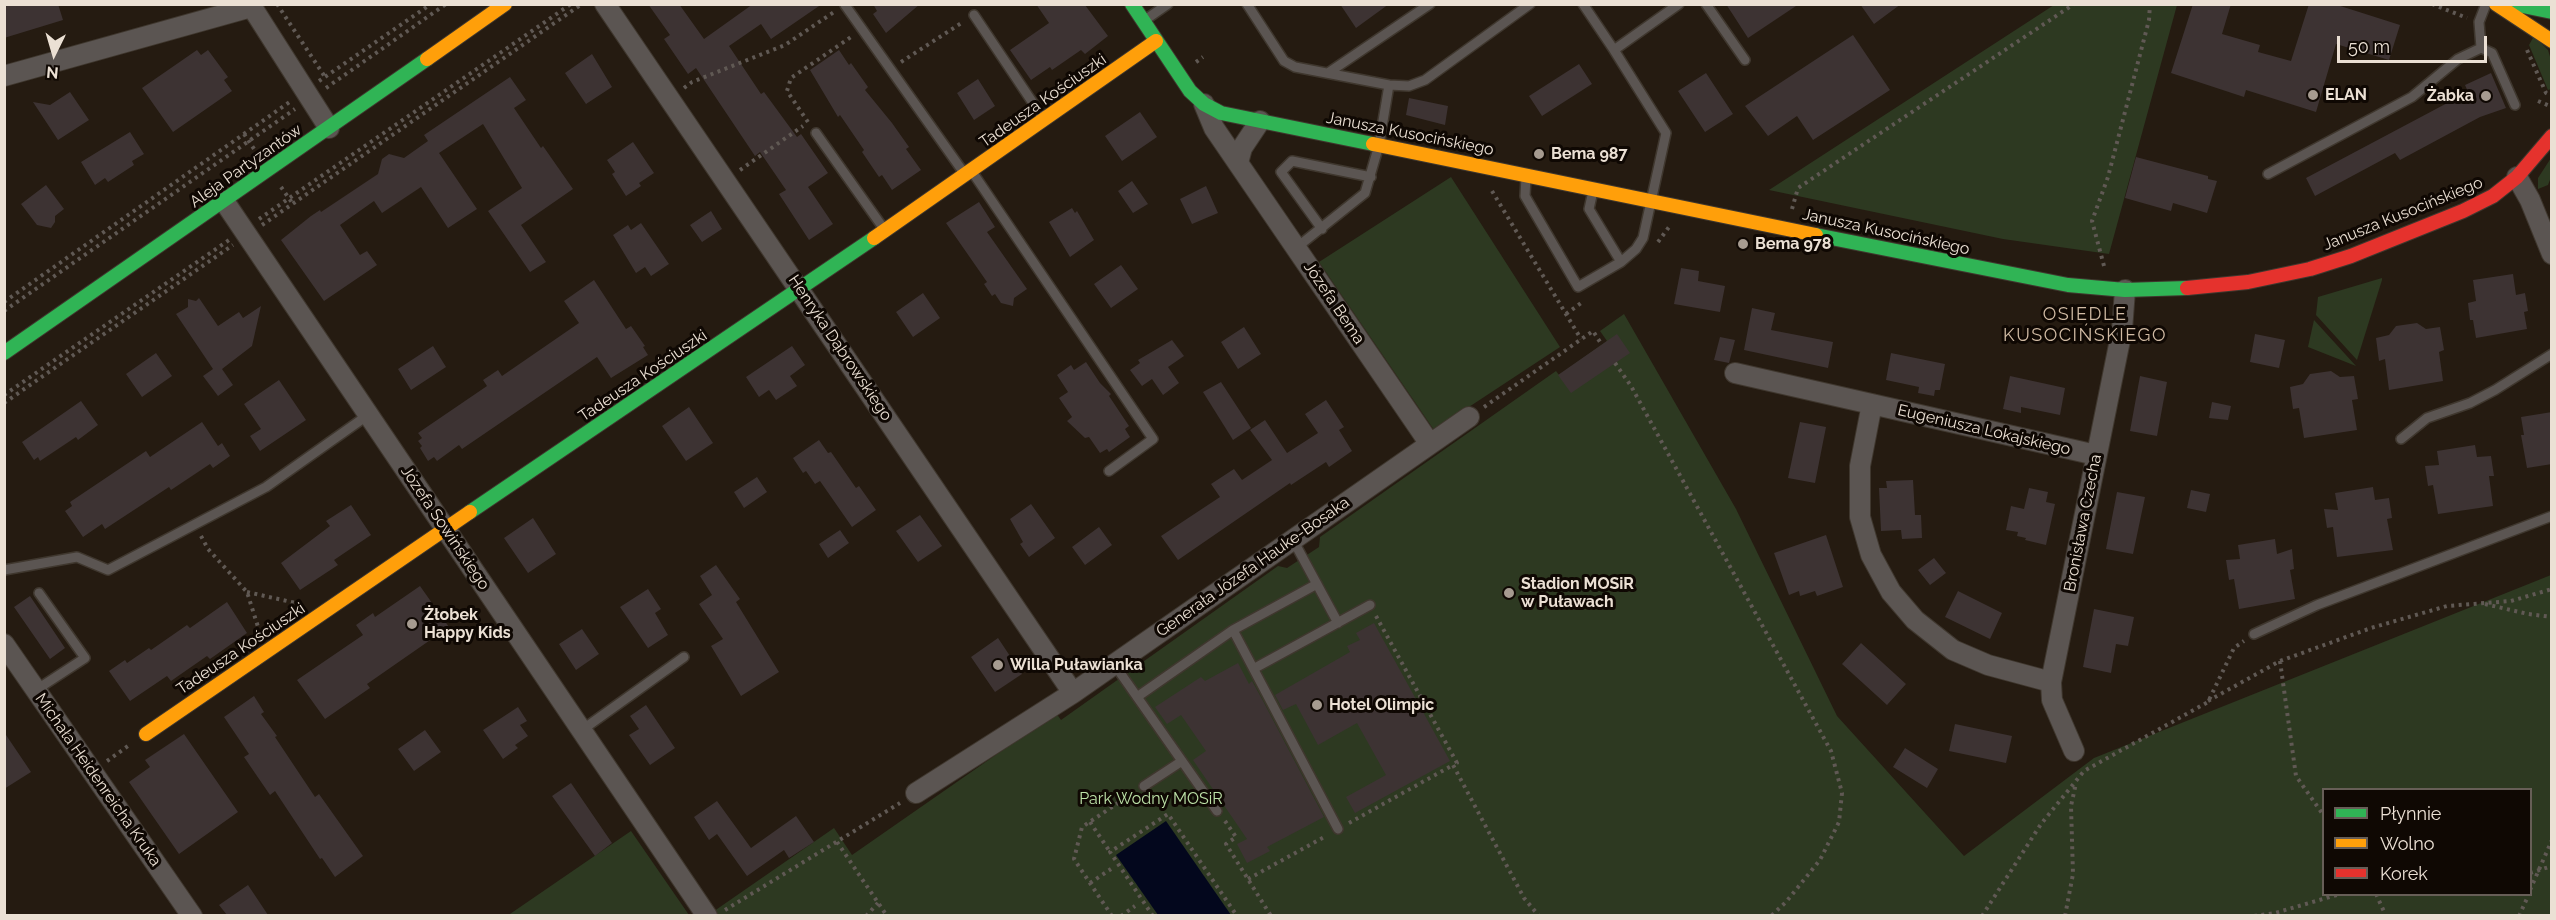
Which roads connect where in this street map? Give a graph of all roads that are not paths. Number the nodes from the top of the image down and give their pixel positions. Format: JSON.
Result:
{"nodes":[{"id":1,"x":505,"y":4,"type":"edge"},
{"id":2,"x":605,"y":4,"type":"edge"},
{"id":3,"x":845,"y":4,"type":"edge"},
{"id":4,"x":1132,"y":4,"type":"edge"},
{"id":5,"x":1168,"y":4,"type":"edge"},
{"id":6,"x":1246,"y":4,"type":"edge"},
{"id":7,"x":1430,"y":4,"type":"edge"},
{"id":8,"x":1583,"y":4,"type":"edge"},
{"id":9,"x":1679,"y":4,"type":"edge"},
{"id":10,"x":1706,"y":4,"type":"edge"},
{"id":11,"x":2486,"y":4,"type":"edge"},
{"id":12,"x":2496,"y":4,"type":"edge"},
{"id":13,"x":2513,"y":4,"type":"edge"},
{"id":14,"x":1528,"y":5,"type":"edge"},
{"id":15,"x":250,"y":6,"type":"edge"},
{"id":16,"x":2552,"y":12,"type":"edge"},
{"id":17,"x":974,"y":15,"type":"road end"},
{"id":18,"x":1143,"y":22,"type":"junction"},
{"id":19,"x":2552,"y":41,"type":"edge"},
{"id":20,"x":1156,"y":42,"type":"junction"},
{"id":21,"x":2481,"y":48,"type":"junction"},
{"id":22,"x":1614,"y":50,"type":"junction"},
{"id":23,"x":1745,"y":60,"type":"dead end"},
{"id":24,"x":1328,"y":73,"type":"junction"},
{"id":25,"x":4,"y":76,"type":"edge"},
{"id":26,"x":1389,"y":85,"type":"junction"},
{"id":27,"x":1204,"y":104,"type":"junction"},
{"id":28,"x":2515,"y":105,"type":"dead end"},
{"id":29,"x":2552,"y":118,"type":"edge"},
{"id":30,"x":1044,"y":120,"type":"junction"},
{"id":31,"x":1260,"y":121,"type":"junction"},
{"id":32,"x":329,"y":128,"type":"junction"},
{"id":33,"x":816,"y":133,"type":"road end"},
{"id":34,"x":2552,"y":136,"type":"edge"},
{"id":35,"x":1379,"y":145,"type":"junction"},
{"id":36,"x":2540,"y":152,"type":"junction"},
{"id":37,"x":1238,"y":163,"type":"junction"},
{"id":38,"x":968,"y":173,"type":"junction"},
{"id":39,"x":2268,"y":174,"type":"dead end"},
{"id":40,"x":1526,"y":175,"type":"junction"},
{"id":41,"x":1371,"y":177,"type":"junction"},
{"id":42,"x":2517,"y":177,"type":"junction"},
{"id":43,"x":1593,"y":189,"type":"junction"},
{"id":44,"x":224,"y":201,"type":"junction"},
{"id":45,"x":1652,"y":201,"type":"junction"},
{"id":46,"x":1322,"y":229,"type":"junction"},
{"id":47,"x":886,"y":231,"type":"junction"},
{"id":48,"x":1296,"y":248,"type":"junction"},
{"id":49,"x":2552,"y":254,"type":"edge"},
{"id":50,"x":1621,"y":262,"type":"junction"},
{"id":51,"x":801,"y":290,"type":"junction"},
{"id":52,"x":2125,"y":291,"type":"junction"},
{"id":53,"x":4,"y":353,"type":"edge"},
{"id":54,"x":2552,"y":354,"type":"edge"},
{"id":55,"x":1735,"y":373,"type":"dead end"},
{"id":56,"x":1872,"y":404,"type":"junction"},
{"id":57,"x":368,"y":415,"type":"junction"},
{"id":58,"x":1468,"y":417,"type":"road end"},
{"id":59,"x":2401,"y":439,"type":"dead end"},
{"id":60,"x":1430,"y":444,"type":"junction"},
{"id":61,"x":2096,"y":455,"type":"junction"},
{"id":62,"x":1109,"y":471,"type":"dead end"},
{"id":63,"x":2552,"y":516,"type":"edge"},
{"id":64,"x":446,"y":528,"type":"junction"},
{"id":65,"x":1293,"y":540,"type":"junction"},
{"id":66,"x":4,"y":570,"type":"edge"},
{"id":67,"x":1317,"y":584,"type":"junction"},
{"id":68,"x":39,"y":593,"type":"dead end"},
{"id":69,"x":1370,"y":605,"type":"road end"},
{"id":70,"x":1338,"y":622,"type":"junction"},
{"id":71,"x":1233,"y":630,"type":"junction"},
{"id":72,"x":2254,"y":634,"type":"road end"},
{"id":73,"x":4,"y":644,"type":"edge"},
{"id":74,"x":684,"y":657,"type":"dead end"},
{"id":75,"x":1114,"y":664,"type":"junction"},
{"id":76,"x":1255,"y":668,"type":"junction"},
{"id":77,"x":2051,"y":682,"type":"junction"},
{"id":78,"x":36,"y":690,"type":"junction"},
{"id":79,"x":1073,"y":693,"type":"junction"},
{"id":80,"x":1137,"y":697,"type":"junction"},
{"id":81,"x":582,"y":730,"type":"junction"},
{"id":82,"x":146,"y":734,"type":"dead end"},
{"id":83,"x":2074,"y":751,"type":"dead end"},
{"id":84,"x":1182,"y":761,"type":"junction"},
{"id":85,"x":1144,"y":786,"type":"road end"},
{"id":86,"x":916,"y":793,"type":"road end"},
{"id":87,"x":1217,"y":811,"type":"road end"},
{"id":88,"x":1338,"y":829,"type":"dead end"},
{"id":89,"x":192,"y":915,"type":"edge"},
{"id":90,"x":707,"y":915,"type":"edge"}],
"edges":[{"from":1,"to":32,"type":"street","name":"Aleja Partyzantów"},
{"from":2,"to":51,"type":"street","name":"Henryka Dąbrowskiego"},
{"from":3,"to":38,"type":"lane"},
{"from":4,"to":18,"type":"street","name":"Józefa Bema"},
{"from":5,"to":18,"type":"lane"},
{"from":6,"to":24,"type":"lane"},
{"from":7,"to":24,"type":"lane"},
{"from":8,"to":22,"type":"lane"},
{"from":9,"to":22,"type":"lane"},
{"from":10,"to":23,"type":"lane"},
{"from":11,"to":21,"type":"lane"},
{"from":12,"to":19,"type":"street"},
{"from":13,"to":16,"type":"street"},
{"from":14,"to":26,"type":"lane"},
{"from":15,"to":25,"type":"street"},
{"from":15,"to":32,"type":"street"},
{"from":17,"to":30,"type":"lane"},
{"from":18,"to":20,"type":"street","name":"Józefa Bema"},
{"from":20,"to":27,"type":"street","name":"Józefa Bema"},
{"from":20,"to":30,"type":"street","name":"Tadeusza Kościuszki"},
{"from":21,"to":28,"type":"lane"},
{"from":21,"to":39,"type":"lane"},
{"from":22,"to":45,"type":"lane"},
{"from":24,"to":26,"type":"lane"},
{"from":26,"to":35,"type":"lane"},
{"from":27,"to":31,"type":"street","name":"Janusza Kusocińskiego"},
{"from":27,"to":37,"type":"street","name":"Józefa Bema"},
{"from":29,"to":36,"type":"street","name":"Janusza Kusocińskiego"},
{"from":30,"to":38,"type":"street","name":"Tadeusza Kościuszki"},
{"from":31,"to":35,"type":"street","name":"Janusza Kusocińskiego"},
{"from":31,"to":37,"type":"street"},
{"from":32,"to":44,"type":"street","name":"Aleja Partyzantów"},
{"from":33,"to":47,"type":"lane"},
{"from":34,"to":36,"type":"street","name":"Janusza Kusocińskiego"},
{"from":35,"to":40,"type":"street","name":"Janusza Kusocińskiego"},
{"from":35,"to":41,"type":"lane"},
{"from":36,"to":42,"type":"street","name":"Janusza Kusocińskiego"},
{"from":37,"to":48,"type":"street","name":"Józefa Bema"},
{"from":38,"to":47,"type":"street","name":"Tadeusza Kościuszki"},
{"from":38,"to":62,"type":"lane"},
{"from":40,"to":43,"type":"street","name":"Janusza Kusocińskiego"},
{"from":40,"to":50,"type":"lane"},
{"from":41,"to":46,"type":"lane"},
{"from":41,"to":46,"type":"lane"},
{"from":42,"to":49,"type":"street"},
{"from":42,"to":52,"type":"street","name":"Janusza Kusocińskiego"},
{"from":43,"to":45,"type":"street","name":"Janusza Kusocińskiego"},
{"from":43,"to":50,"type":"lane"},
{"from":44,"to":53,"type":"street","name":"Aleja Partyzantów"},
{"from":44,"to":57,"type":"street","name":"Józefa Sowińskiego"},
{"from":45,"to":50,"type":"lane"},
{"from":45,"to":52,"type":"street","name":"Janusza Kusocińskiego"},
{"from":46,"to":48,"type":"lane"},
{"from":47,"to":51,"type":"street","name":"Tadeusza Kościuszki"},
{"from":48,"to":60,"type":"street","name":"Józefa Bema"},
{"from":51,"to":64,"type":"street","name":"Tadeusza Kościuszki"},
{"from":51,"to":79,"type":"street","name":"Henryka Dąbrowskiego"},
{"from":52,"to":61,"type":"street","name":"Bronisława Czecha"},
{"from":54,"to":59,"type":"lane"},
{"from":55,"to":56,"type":"street","name":"Eugeniusza Lokajskiego"},
{"from":56,"to":61,"type":"street","name":"Eugeniusza Lokajskiego"},
{"from":56,"to":77,"type":"street"},
{"from":57,"to":64,"type":"street","name":"Józefa Sowińskiego"},
{"from":57,"to":66,"type":"lane"},
{"from":58,"to":60,"type":"street","name":"Generała Józefa Hauke-Bosaka"},
{"from":60,"to":65,"type":"street","name":"Generała Józefa Hauke-Bosaka"},
{"from":61,"to":77,"type":"street","name":"Bronisława Czecha"},
{"from":63,"to":72,"type":"lane"},
{"from":64,"to":81,"type":"street","name":"Józefa Sowińskiego"},
{"from":64,"to":82,"type":"street","name":"Tadeusza Kościuszki"},
{"from":65,"to":67,"type":"lane"},
{"from":65,"to":75,"type":"street","name":"Generała Józefa Hauke-Bosaka"},
{"from":67,"to":70,"type":"lane"},
{"from":67,"to":71,"type":"lane"},
{"from":68,"to":78,"type":"lane"},
{"from":69,"to":70,"type":"lane"},
{"from":70,"to":76,"type":"lane"},
{"from":71,"to":76,"type":"lane"},
{"from":71,"to":80,"type":"lane"},
{"from":73,"to":78,"type":"street","name":"Michała Heidenreicha Kruka"},
{"from":74,"to":81,"type":"lane"},
{"from":75,"to":79,"type":"street","name":"Generała Józefa Hauke-Bosaka"},
{"from":75,"to":80,"type":"lane"},
{"from":76,"to":88,"type":"lane"},
{"from":77,"to":83,"type":"street","name":"Bronisława Czecha"},
{"from":78,"to":89,"type":"street","name":"Michała Heidenreicha Kruka"},
{"from":79,"to":86,"type":"street","name":"Generała Józefa Hauke-Bosaka"},
{"from":80,"to":84,"type":"lane"},
{"from":81,"to":90,"type":"street","name":"Józefa Sowińskiego"},
{"from":84,"to":85,"type":"lane"},
{"from":84,"to":87,"type":"lane"}]}
